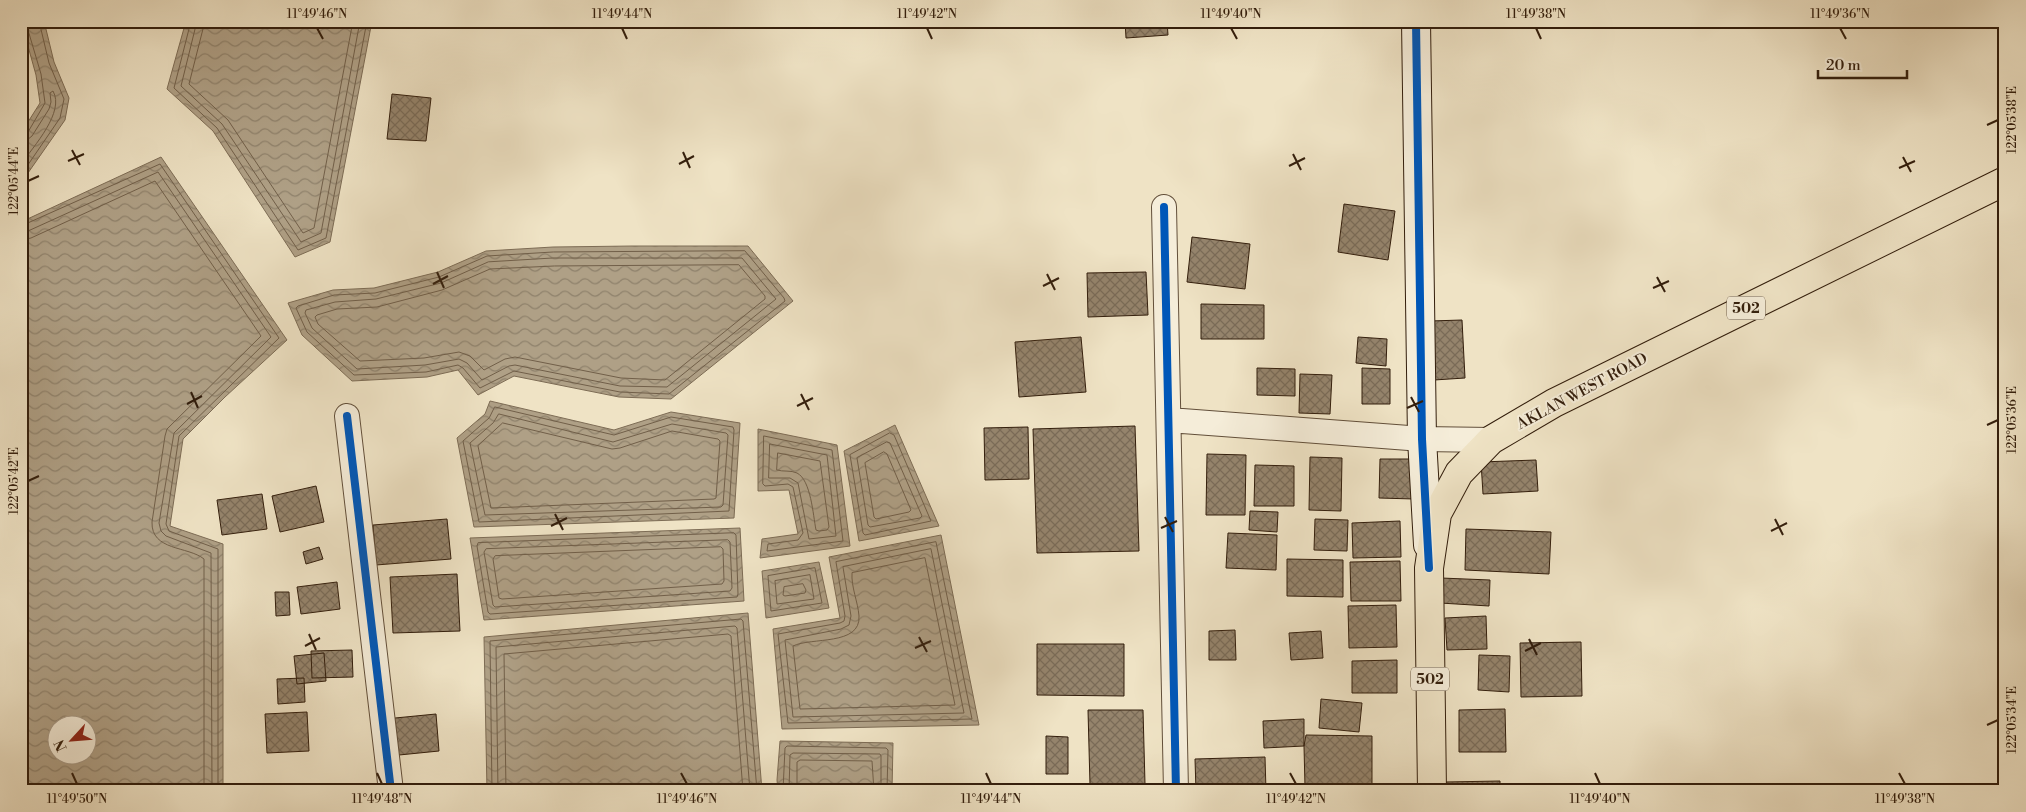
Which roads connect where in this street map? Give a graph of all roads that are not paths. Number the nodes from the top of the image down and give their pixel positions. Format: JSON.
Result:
{"nodes":[{"id":1,"x":1416,"y":21,"type":"edge"},
{"id":2,"x":2005,"y":181,"type":"edge"},
{"id":3,"x":1164,"y":206,"type":"dead end"},
{"id":4,"x":347,"y":416,"type":"dead end"},
{"id":5,"x":1169,"y":420,"type":"junction"},
{"id":6,"x":1422,"y":439,"type":"junction"},
{"id":7,"x":1491,"y":440,"type":"junction"},
{"id":8,"x":1429,"y":568,"type":"junction"},
{"id":9,"x":392,"y":791,"type":"edge"},
{"id":10,"x":1176,"y":791,"type":"edge"},
{"id":11,"x":1432,"y":791,"type":"edge"}],
"edges":[{"from":1,"to":6,"type":"street"},
{"from":2,"to":7,"type":"main road","name":"AKLAN WEST ROAD","number":"502"},
{"from":3,"to":5,"type":"street"},
{"from":4,"to":9,"type":"street"},
{"from":5,"to":6,"type":"street"},
{"from":5,"to":10,"type":"street"},
{"from":6,"to":7,"type":"street"},
{"from":6,"to":8,"type":"street"},
{"from":7,"to":8,"type":"main road","name":"AKLAN WEST ROAD","number":"502"},
{"from":8,"to":11,"type":"main road","name":"AKLAN WEST ROAD","number":"502"}]}
